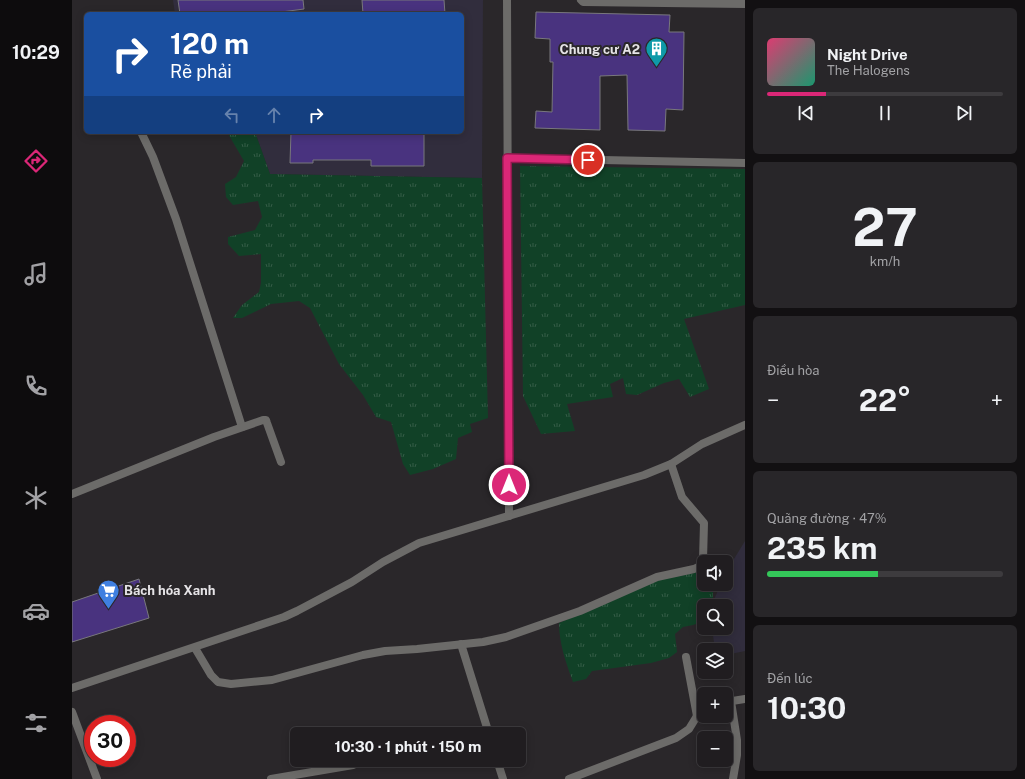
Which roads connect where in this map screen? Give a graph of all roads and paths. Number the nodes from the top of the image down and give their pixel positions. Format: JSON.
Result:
{"nodes":[{"id":1,"x":507,"y":0,"type":"edge"},
{"id":2,"x":581,"y":0,"type":"edge"},
{"id":3,"x":745,"y":4,"type":"edge"},
{"id":4,"x":142,"y":134,"type":"edge"},
{"id":5,"x":507,"y":158,"type":"junction"},
{"id":6,"x":745,"y":163,"type":"edge"},
{"id":7,"x":745,"y":425,"type":"edge"},
{"id":8,"x":242,"y":427,"type":"junction"},
{"id":9,"x":281,"y":462,"type":"dead end"},
{"id":10,"x":671,"y":464,"type":"junction"},
{"id":11,"x":72,"y":494,"type":"edge"},
{"id":12,"x":509,"y":516,"type":"junction"},
{"id":13,"x":461,"y":644,"type":"junction"},
{"id":14,"x":195,"y":648,"type":"junction"},
{"id":15,"x":686,"y":656,"type":"dead end"},
{"id":16,"x":72,"y":688,"type":"edge"},
{"id":17,"x":745,"y":699,"type":"edge"},
{"id":18,"x":733,"y":701,"type":"edge"},
{"id":19,"x":72,"y":712,"type":"edge"},
{"id":20,"x":697,"y":716,"type":"joint"},
{"id":21,"x":733,"y":721,"type":"edge"},
{"id":22,"x":487,"y":727,"type":"edge"},
{"id":23,"x":341,"y":767,"type":"edge"},
{"id":24,"x":499,"y":767,"type":"edge"},
{"id":25,"x":97,"y":779,"type":"edge"},
{"id":26,"x":271,"y":779,"type":"edge"},
{"id":27,"x":503,"y":779,"type":"edge"},
{"id":28,"x":569,"y":779,"type":"edge"},
{"id":29,"x":733,"y":779,"type":"edge"}],
"edges":[{"from":1,"to":5,"type":"street"},
{"from":2,"to":3,"type":"street"},
{"from":4,"to":8,"type":"street"},
{"from":5,"to":6,"type":"street"},
{"from":5,"to":12,"type":"street"},
{"from":7,"to":10,"type":"street"},
{"from":8,"to":9,"type":"street"},
{"from":8,"to":11,"type":"street"},
{"from":10,"to":12,"type":"street"},
{"from":10,"to":13,"type":"street"},
{"from":12,"to":14,"type":"street"},
{"from":13,"to":14,"type":"street"},
{"from":13,"to":22,"type":"street"},
{"from":14,"to":16,"type":"street"},
{"from":15,"to":20,"type":"street"},
{"from":17,"to":18,"type":"street"},
{"from":19,"to":25,"type":"street"},
{"from":20,"to":28,"type":"street"},
{"from":21,"to":29,"type":"street"},
{"from":23,"to":26,"type":"street"},
{"from":24,"to":27,"type":"street"}]}
